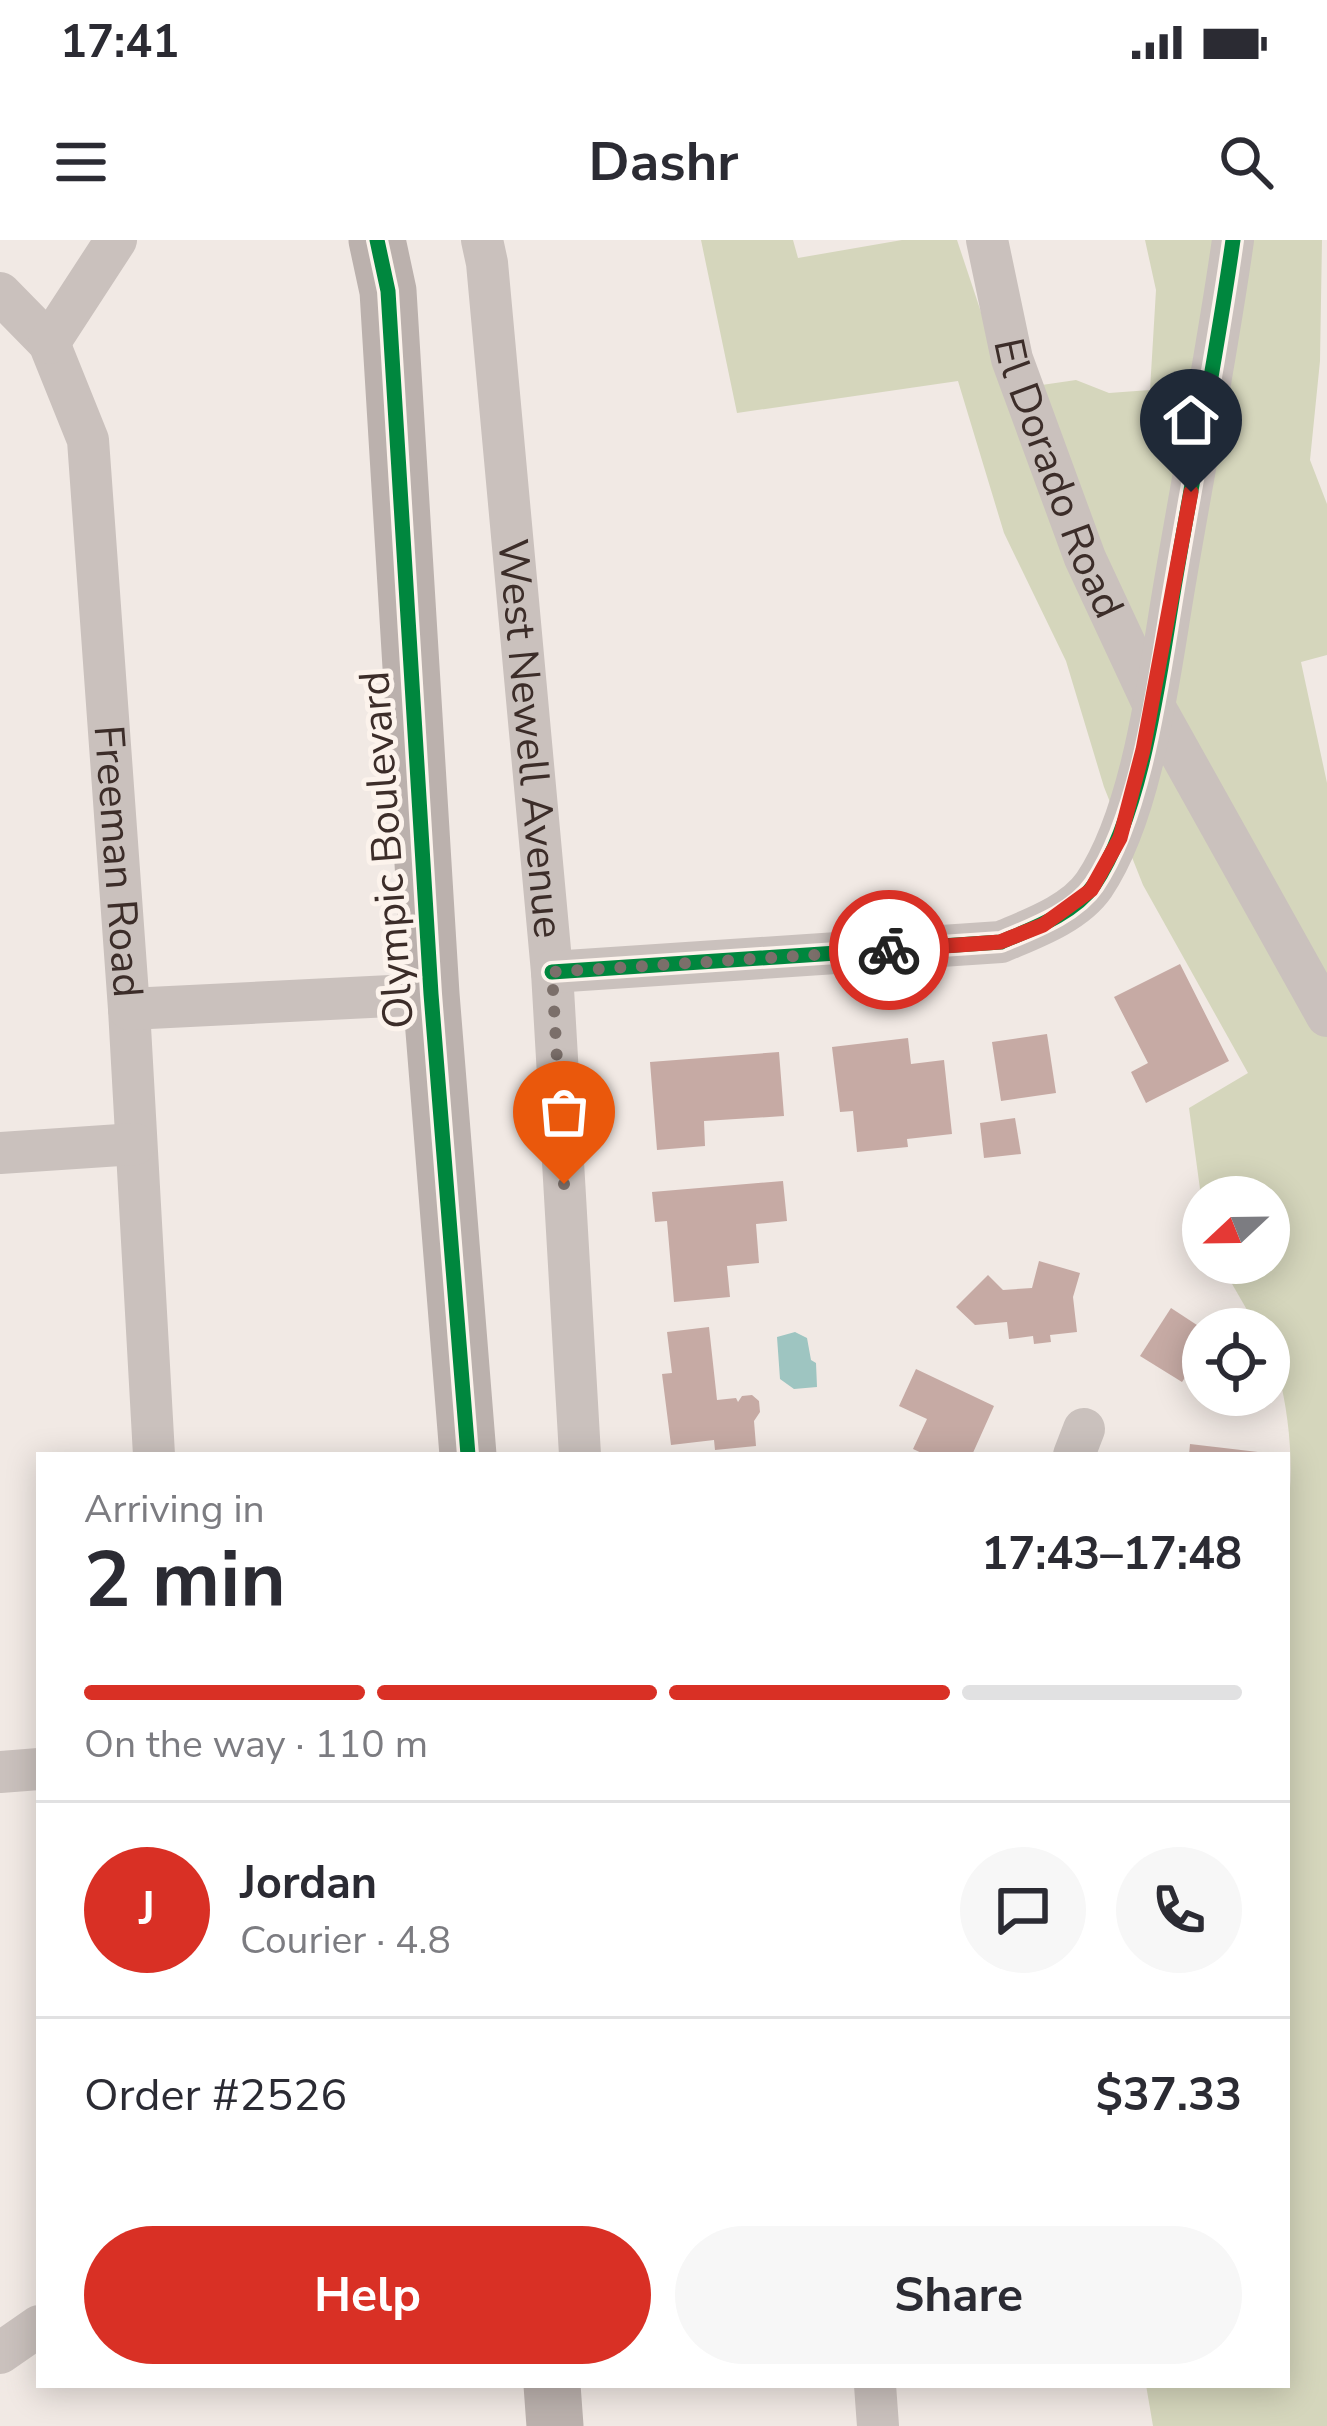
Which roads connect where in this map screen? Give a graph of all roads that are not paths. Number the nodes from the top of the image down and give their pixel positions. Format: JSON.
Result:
{"nodes":[{"id":1,"x":116,"y":240,"type":"edge"},
{"id":2,"x":377,"y":240,"type":"edge"},
{"id":3,"x":482,"y":240,"type":"edge"},
{"id":4,"x":987,"y":240,"type":"edge"},
{"id":5,"x":1233,"y":240,"type":"edge"},
{"id":6,"x":0,"y":293,"type":"edge"},
{"id":7,"x":49,"y":343,"type":"junction"},
{"id":8,"x":1154,"y":706,"type":"junction"},
{"id":9,"x":552,"y":972,"type":"junction"},
{"id":10,"x":431,"y":994,"type":"junction"},
{"id":11,"x":129,"y":1009,"type":"junction"},
{"id":12,"x":1327,"y":1016,"type":"edge"},
{"id":13,"x":135,"y":1144,"type":"junction"},
{"id":14,"x":0,"y":1153,"type":"edge"},
{"id":15,"x":154,"y":1452,"type":"edge"},
{"id":16,"x":468,"y":1452,"type":"edge"},
{"id":17,"x":580,"y":1452,"type":"edge"},
{"id":18,"x":36,"y":1768,"type":"edge"},
{"id":19,"x":0,"y":1772,"type":"edge"},
{"id":20,"x":36,"y":2328,"type":"edge"},
{"id":21,"x":0,"y":2353,"type":"edge"},
{"id":22,"x":552,"y":2388,"type":"edge"},
{"id":23,"x":875,"y":2388,"type":"edge"},
{"id":24,"x":555,"y":2426,"type":"edge"},
{"id":25,"x":878,"y":2426,"type":"edge"}],
"edges":[{"from":1,"to":7,"type":"street"},
{"from":2,"to":10,"type":"main road","name":"Olympic Boulevard"},
{"from":3,"to":9,"type":"street","name":"West Newell Avenue"},
{"from":4,"to":8,"type":"street","name":"El Dorado Road"},
{"from":5,"to":8,"type":"street"},
{"from":6,"to":7,"type":"street","name":"Freeman Road"},
{"from":7,"to":11,"type":"street","name":"Freeman Road"},
{"from":8,"to":9,"type":"street"},
{"from":8,"to":12,"type":"street","name":"El Dorado Road"},
{"from":9,"to":17,"type":"street","name":"West Newell Avenue"},
{"from":10,"to":11,"type":"street"},
{"from":10,"to":16,"type":"main road","name":"Olympic Boulevard"},
{"from":11,"to":13,"type":"street","name":"Freeman Road"},
{"from":13,"to":14,"type":"street"},
{"from":13,"to":15,"type":"street","name":"Freeman Road"},
{"from":18,"to":19,"type":"street"},
{"from":20,"to":21,"type":"street"},
{"from":22,"to":24,"type":"main road"},
{"from":23,"to":25,"type":"street"}]}
